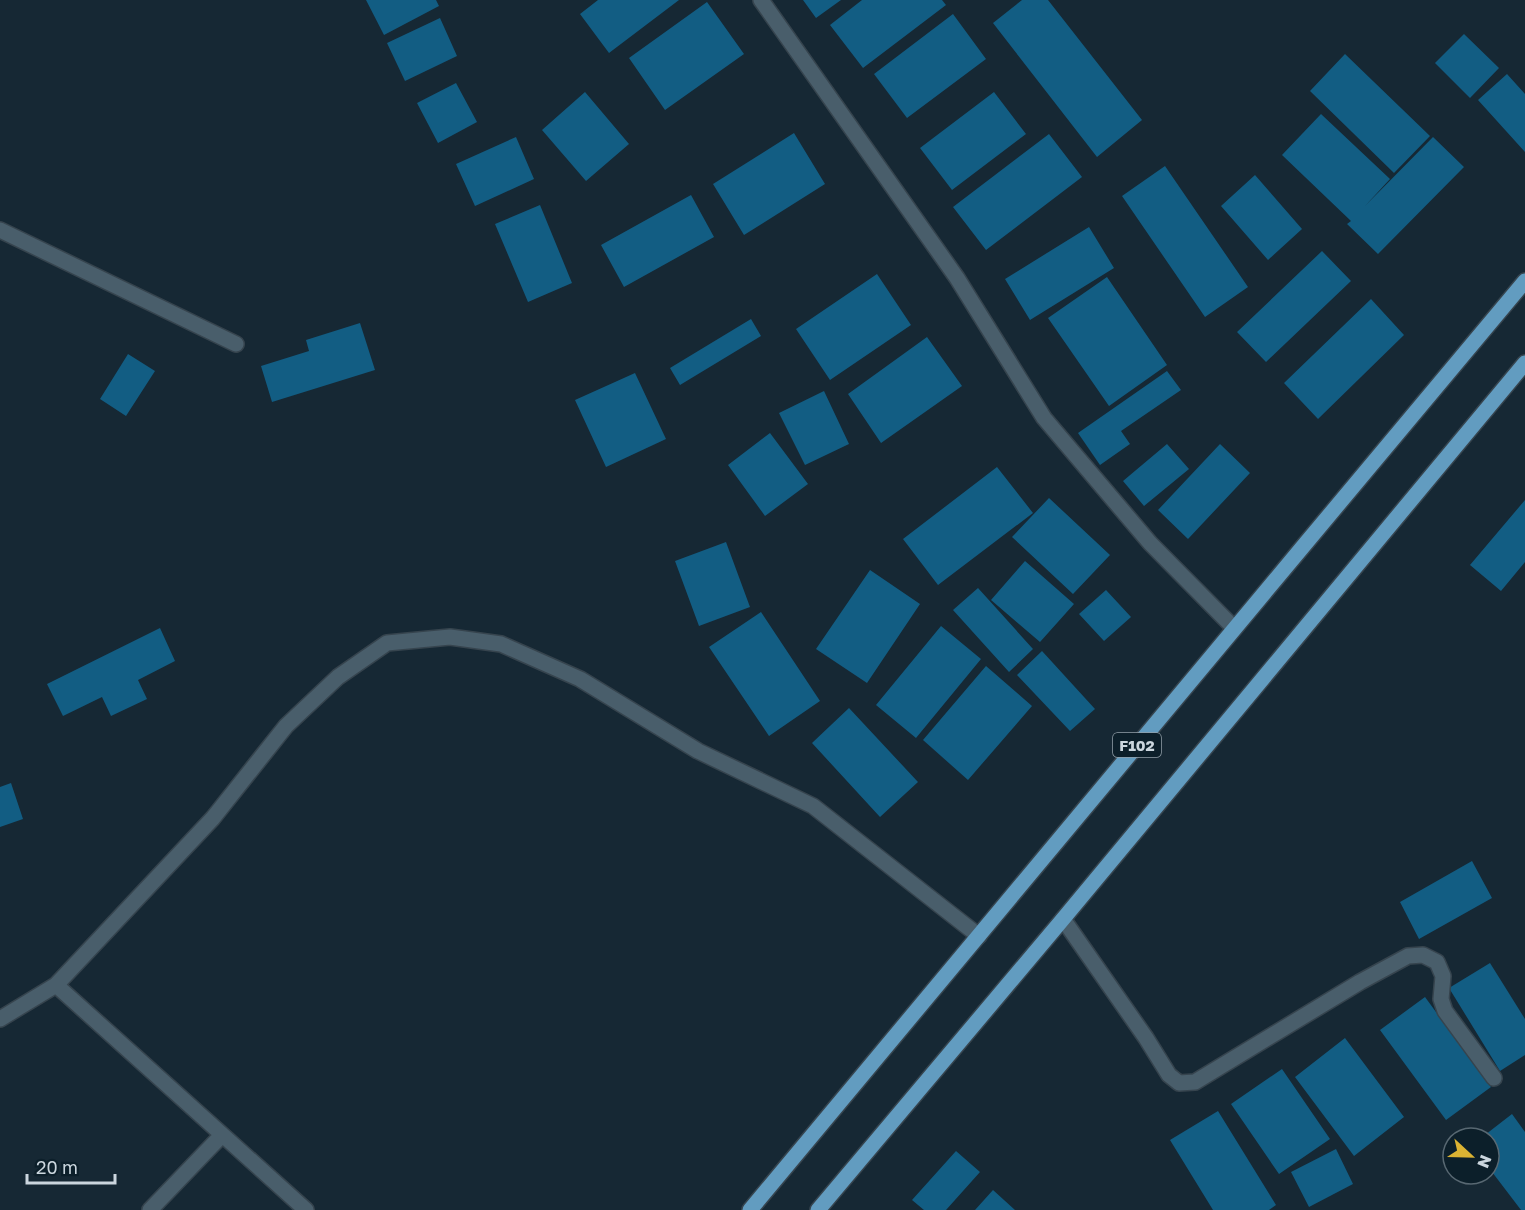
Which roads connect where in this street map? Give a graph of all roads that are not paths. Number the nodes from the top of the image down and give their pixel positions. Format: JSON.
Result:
{"nodes":[{"id":1,"x":761,"y":0,"type":"edge"},
{"id":2,"x":0,"y":230,"type":"edge"},
{"id":3,"x":1525,"y":281,"type":"edge"},
{"id":4,"x":236,"y":344,"type":"dead end"},
{"id":5,"x":1525,"y":363,"type":"edge"},
{"id":6,"x":1234,"y":628,"type":"junction"},
{"id":7,"x":1063,"y":919,"type":"junction"},
{"id":8,"x":979,"y":936,"type":"junction"},
{"id":9,"x":56,"y":985,"type":"junction"},
{"id":10,"x":0,"y":1019,"type":"edge"},
{"id":11,"x":1494,"y":1078,"type":"dead end"},
{"id":12,"x":222,"y":1135,"type":"junction"},
{"id":13,"x":150,"y":1210,"type":"edge"},
{"id":14,"x":306,"y":1210,"type":"edge"},
{"id":15,"x":750,"y":1210,"type":"edge"},
{"id":16,"x":818,"y":1210,"type":"edge"}],
"edges":[{"from":1,"to":6,"type":"street"},
{"from":2,"to":4,"type":"street"},
{"from":3,"to":6,"type":"main road","number":"F102"},
{"from":5,"to":7,"type":"main road"},
{"from":6,"to":8,"type":"main road","number":"F102"},
{"from":7,"to":11,"type":"street"},
{"from":7,"to":16,"type":"main road"},
{"from":8,"to":9,"type":"street"},
{"from":8,"to":15,"type":"main road","number":"F102"},
{"from":9,"to":10,"type":"street"},
{"from":9,"to":12,"type":"street"},
{"from":12,"to":13,"type":"street"},
{"from":12,"to":14,"type":"street"}]}
